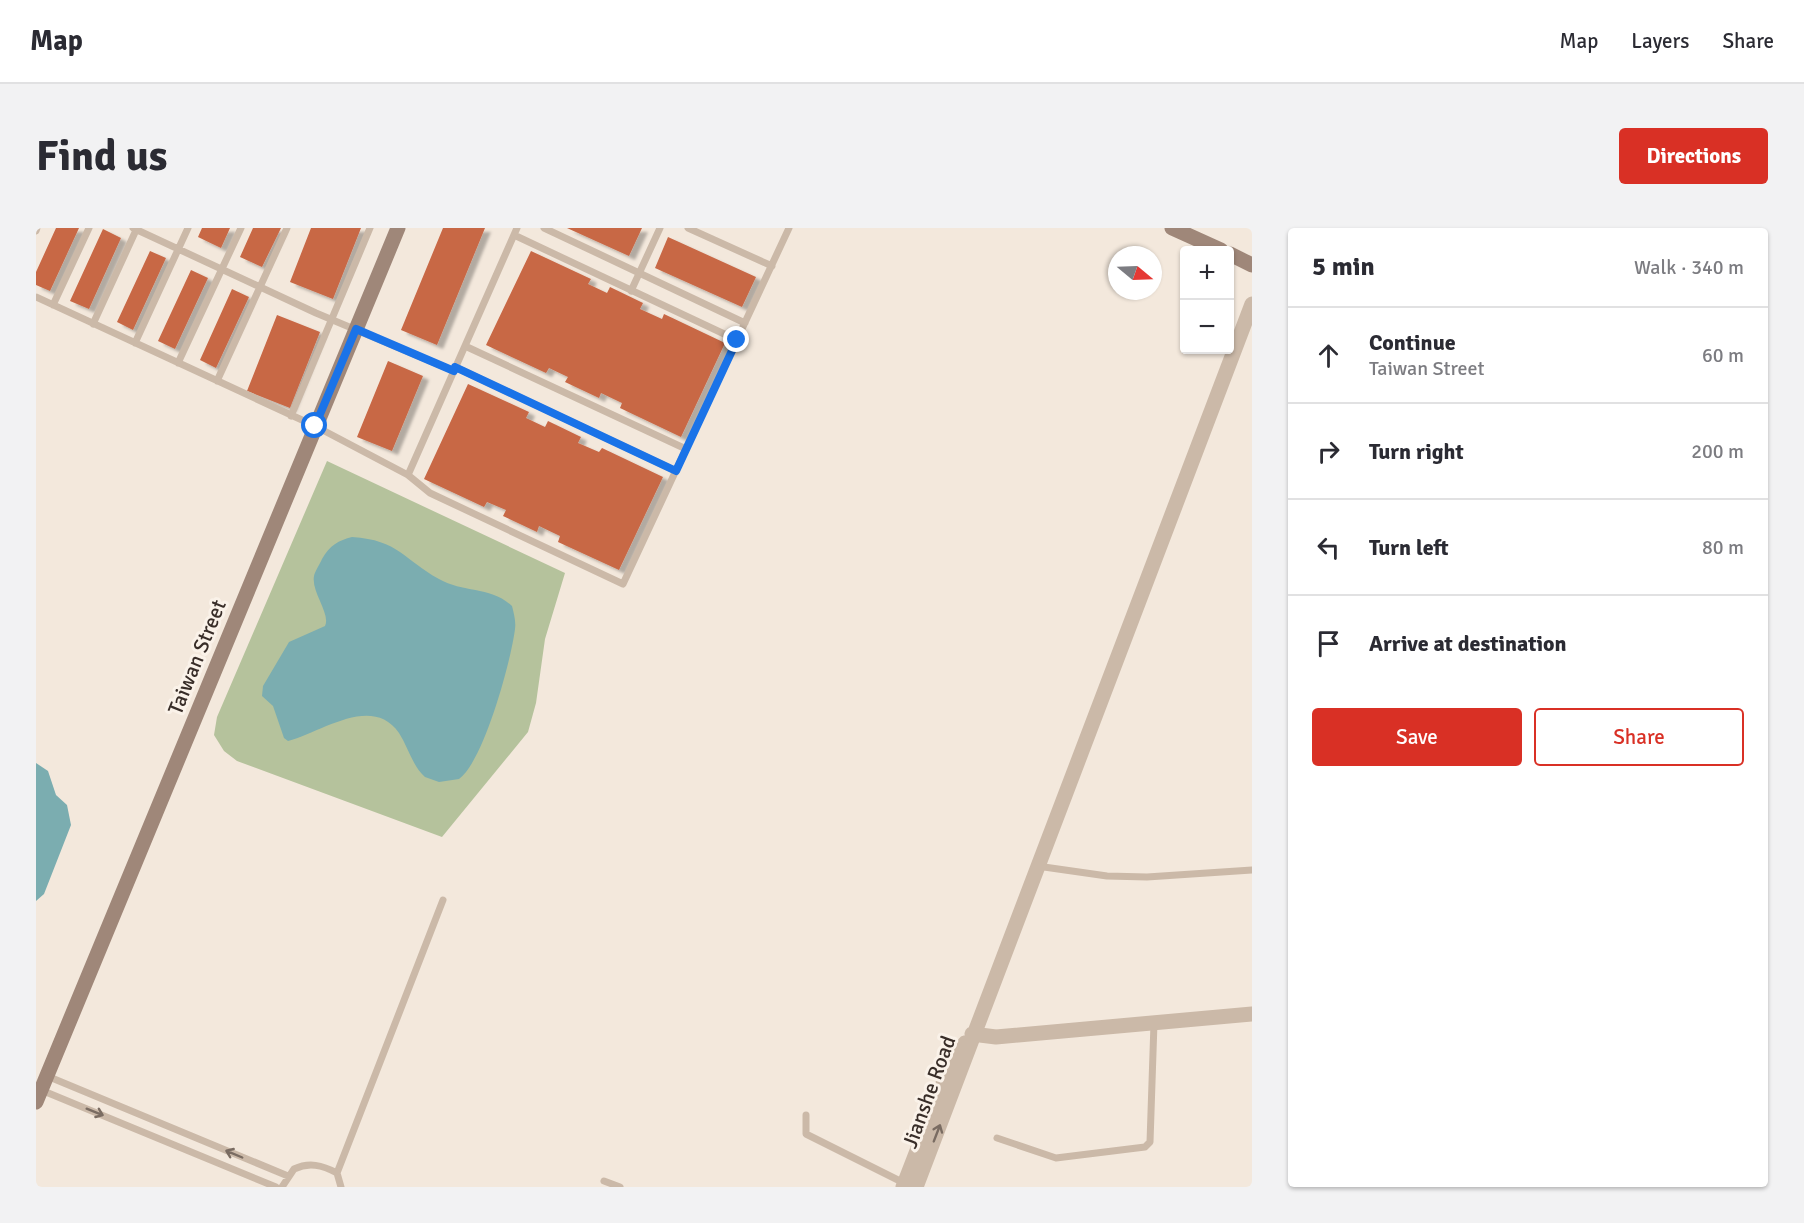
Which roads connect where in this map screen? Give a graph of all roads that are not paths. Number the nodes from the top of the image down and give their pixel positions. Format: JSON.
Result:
{"nodes":[{"id":1,"x":89,"y":228,"type":"edge"},
{"id":2,"x":136,"y":228,"type":"edge"},
{"id":3,"x":189,"y":228,"type":"edge"},
{"id":4,"x":241,"y":228,"type":"edge"},
{"id":5,"x":287,"y":228,"type":"edge"},
{"id":6,"x":370,"y":228,"type":"edge"},
{"id":7,"x":398,"y":228,"type":"edge"},
{"id":8,"x":544,"y":228,"type":"edge"},
{"id":9,"x":660,"y":228,"type":"edge"},
{"id":10,"x":688,"y":228,"type":"edge"},
{"id":11,"x":789,"y":228,"type":"edge"},
{"id":12,"x":1172,"y":228,"type":"edge"},
{"id":13,"x":515,"y":232,"type":"edge"},
{"id":14,"x":1212,"y":246,"type":"edge"},
{"id":15,"x":179,"y":249,"type":"junction"},
{"id":16,"x":1234,"y":256,"type":"edge"},
{"id":17,"x":1252,"y":265,"type":"edge"},
{"id":18,"x":772,"y":266,"type":"junction"},
{"id":19,"x":222,"y":269,"type":"junction"},
{"id":20,"x":639,"y":273,"type":"junction"},
{"id":21,"x":260,"y":287,"type":"junction"},
{"id":22,"x":631,"y":291,"type":"junction"},
{"id":23,"x":36,"y":297,"type":"edge"},
{"id":24,"x":1252,"y":304,"type":"edge"},
{"id":25,"x":53,"y":305,"type":"junction"},
{"id":26,"x":332,"y":320,"type":"junction"},
{"id":27,"x":745,"y":323,"type":"junction"},
{"id":28,"x":93,"y":324,"type":"junction"},
{"id":29,"x":356,"y":329,"type":"junction"},
{"id":30,"x":737,"y":340,"type":"junction"},
{"id":31,"x":135,"y":344,"type":"junction"},
{"id":32,"x":465,"y":346,"type":"junction"},
{"id":33,"x":178,"y":363,"type":"junction"},
{"id":34,"x":454,"y":369,"type":"junction"},
{"id":35,"x":217,"y":381,"type":"junction"},
{"id":36,"x":291,"y":416,"type":"junction"},
{"id":37,"x":315,"y":426,"type":"junction"},
{"id":38,"x":686,"y":449,"type":"junction"},
{"id":39,"x":676,"y":471,"type":"junction"},
{"id":40,"x":408,"y":475,"type":"junction"},
{"id":41,"x":1037,"y":866,"type":"junction"},
{"id":42,"x":1252,"y":870,"type":"edge"},
{"id":43,"x":443,"y":900,"type":"dead end"},
{"id":44,"x":1252,"y":1014,"type":"edge"},
{"id":45,"x":1154,"y":1023,"type":"junction"},
{"id":46,"x":972,"y":1034,"type":"junction"},
{"id":47,"x":41,"y":1089,"type":"edge"},
{"id":48,"x":806,"y":1115,"type":"dead end"},
{"id":49,"x":996,"y":1138,"type":"dead end"},
{"id":50,"x":337,"y":1173,"type":"junction"},
{"id":51,"x":288,"y":1176,"type":"junction"},
{"id":52,"x":604,"y":1181,"type":"dead end"},
{"id":53,"x":908,"y":1186,"type":"edge"},
{"id":54,"x":276,"y":1187,"type":"edge"},
{"id":55,"x":282,"y":1187,"type":"edge"},
{"id":56,"x":341,"y":1187,"type":"edge"},
{"id":57,"x":620,"y":1187,"type":"edge"}],
"edges":[{"from":1,"to":25,"type":"lane"},
{"from":2,"to":15,"type":"lane"},
{"from":2,"to":28,"type":"lane"},
{"from":3,"to":15,"type":"lane"},
{"from":4,"to":19,"type":"lane"},
{"from":5,"to":21,"type":"lane"},
{"from":6,"to":26,"type":"lane"},
{"from":7,"to":29,"type":"main road","name":"Taiwan Street"},
{"from":8,"to":20,"type":"lane"},
{"from":9,"to":20,"type":"lane"},
{"from":10,"to":18,"type":"lane"},
{"from":11,"to":18,"type":"lane"},
{"from":12,"to":14,"type":"main road"},
{"from":13,"to":22,"type":"lane"},
{"from":13,"to":32,"type":"lane"},
{"from":15,"to":19,"type":"lane"},
{"from":15,"to":31,"type":"lane"},
{"from":16,"to":17,"type":"main road"},
{"from":18,"to":27,"type":"lane"},
{"from":19,"to":21,"type":"lane"},
{"from":19,"to":33,"type":"lane"},
{"from":20,"to":22,"type":"lane"},
{"from":20,"to":27,"type":"lane"},
{"from":21,"to":26,"type":"lane"},
{"from":21,"to":35,"type":"lane"},
{"from":22,"to":30,"type":"lane"},
{"from":23,"to":25,"type":"lane"},
{"from":24,"to":41,"type":"street","name":"Jianshe Road"},
{"from":25,"to":28,"type":"lane"},
{"from":26,"to":29,"type":"lane"},
{"from":26,"to":36,"type":"lane"},
{"from":27,"to":30,"type":"lane"},
{"from":28,"to":31,"type":"lane"},
{"from":29,"to":34,"type":"lane"},
{"from":29,"to":37,"type":"main road","name":"Taiwan Street"},
{"from":30,"to":38,"type":"lane"},
{"from":31,"to":33,"type":"lane"},
{"from":32,"to":34,"type":"lane"},
{"from":32,"to":38,"type":"lane"},
{"from":33,"to":35,"type":"lane"},
{"from":34,"to":39,"type":"lane"},
{"from":34,"to":40,"type":"lane"},
{"from":35,"to":36,"type":"lane"},
{"from":36,"to":37,"type":"lane"},
{"from":37,"to":40,"type":"lane"},
{"from":37,"to":47,"type":"main road","name":"Taiwan Street"},
{"from":38,"to":39,"type":"lane"},
{"from":39,"to":40,"type":"lane"},
{"from":41,"to":42,"type":"lane"},
{"from":41,"to":46,"type":"street","name":"Jianshe Road"},
{"from":43,"to":50,"type":"lane"},
{"from":44,"to":45,"type":"street"},
{"from":45,"to":46,"type":"street"},
{"from":45,"to":49,"type":"lane"},
{"from":46,"to":53,"type":"street","name":"Jianshe Road"},
{"from":51,"to":47,"type":"lane","one_way":true},
{"from":47,"to":54,"type":"lane","one_way":true},
{"from":48,"to":53,"type":"lane"},
{"from":50,"to":51,"type":"lane"},
{"from":50,"to":56,"type":"lane"},
{"from":51,"to":55,"type":"lane"},
{"from":52,"to":57,"type":"lane"}]}
